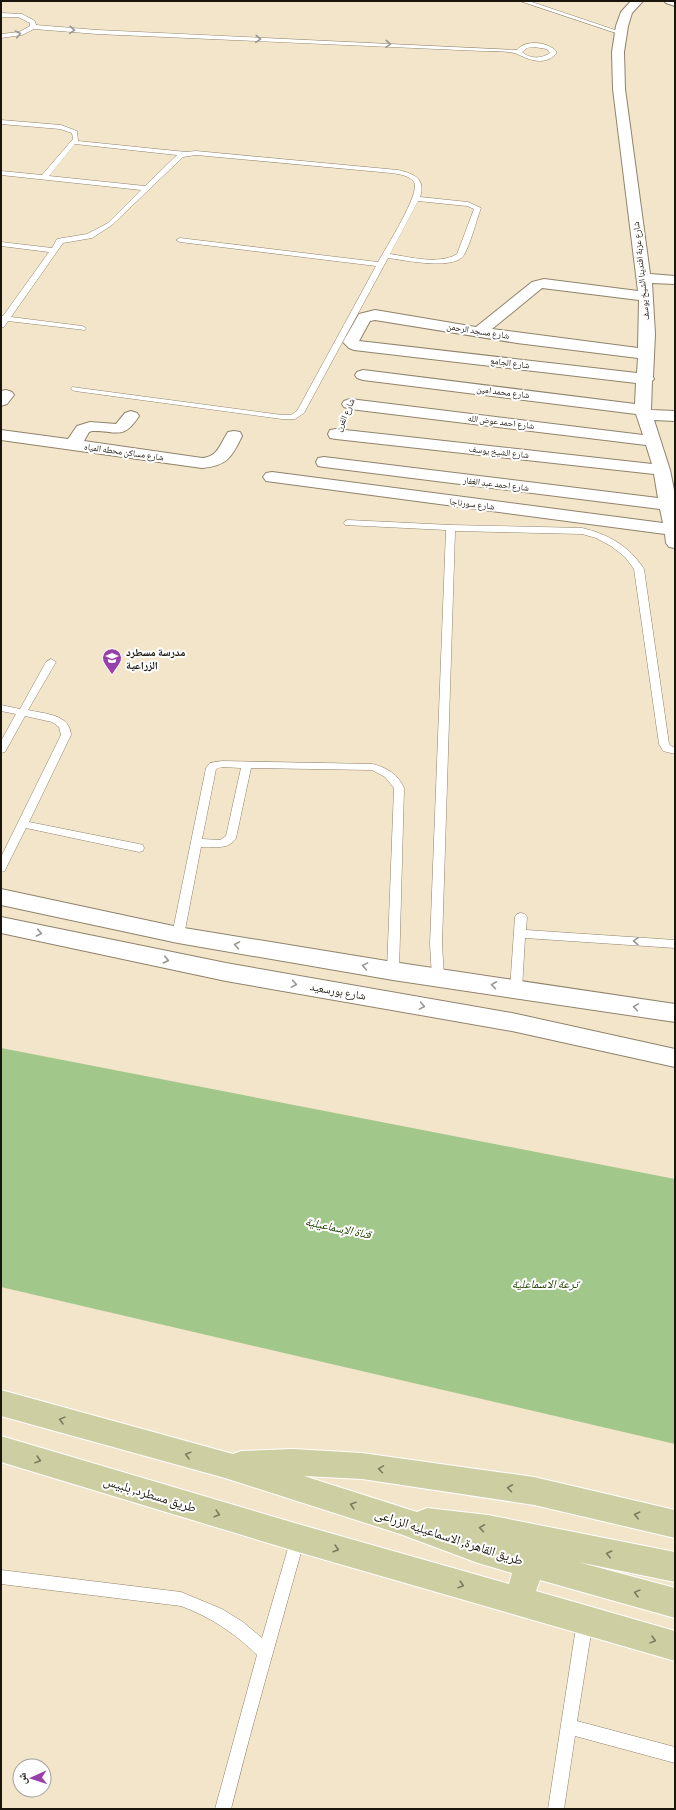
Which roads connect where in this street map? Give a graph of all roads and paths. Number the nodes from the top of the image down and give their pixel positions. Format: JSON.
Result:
{"nodes":[{"id":1,"x":523,"y":1,"type":"edge"},
{"id":2,"x":637,"y":1,"type":"edge"},
{"id":3,"x":670,"y":1,"type":"edge"},
{"id":4,"x":675,"y":3,"type":"edge"},
{"id":5,"x":1,"y":15,"type":"edge"},
{"id":6,"x":30,"y":19,"type":"junction"},
{"id":7,"x":33,"y":27,"type":"junction"},
{"id":8,"x":621,"y":33,"type":"junction"},
{"id":9,"x":227,"y":34,"type":"junction"},
{"id":10,"x":1,"y":36,"type":"edge"},
{"id":11,"x":413,"y":42,"type":"junction"},
{"id":12,"x":524,"y":46,"type":"junction"},
{"id":13,"x":519,"y":52,"type":"junction"},
{"id":14,"x":1,"y":122,"type":"edge"},
{"id":15,"x":74,"y":142,"type":"junction"},
{"id":16,"x":185,"y":154,"type":"junction"},
{"id":17,"x":1,"y":173,"type":"edge"},
{"id":18,"x":44,"y":177,"type":"junction"},
{"id":19,"x":146,"y":188,"type":"junction"},
{"id":20,"x":416,"y":199,"type":"junction"},
{"id":21,"x":180,"y":240,"type":"dead end"},
{"id":22,"x":1,"y":244,"type":"edge"},
{"id":23,"x":54,"y":250,"type":"junction"},
{"id":24,"x":385,"y":255,"type":"junction"},
{"id":25,"x":381,"y":264,"type":"junction"},
{"id":26,"x":643,"y":278,"type":"junction"},
{"id":27,"x":675,"y":280,"type":"edge"},
{"id":28,"x":646,"y":297,"type":"junction"},
{"id":29,"x":2,"y":321,"type":"edge"},
{"id":30,"x":82,"y":328,"type":"dead end"},
{"id":31,"x":479,"y":332,"type":"junction"},
{"id":32,"x":517,"y":338,"type":"junction"},
{"id":33,"x":375,"y":347,"type":"junction"},
{"id":34,"x":646,"y":354,"type":"junction"},
{"id":35,"x":510,"y":363,"type":"junction"},
{"id":36,"x":363,"y":375,"type":"junction"},
{"id":37,"x":646,"y":379,"type":"junction"},
{"id":38,"x":74,"y":389,"type":"dead end"},
{"id":39,"x":502,"y":392,"type":"junction"},
{"id":40,"x":644,"y":412,"type":"junction"},
{"id":41,"x":131,"y":416,"type":"dead end"},
{"id":42,"x":675,"y":416,"type":"edge"},
{"id":43,"x":343,"y":419,"type":"junction"},
{"id":44,"x":493,"y":421,"type":"junction"},
{"id":45,"x":1,"y":435,"type":"edge"},
{"id":46,"x":234,"y":436,"type":"dead end"},
{"id":47,"x":653,"y":441,"type":"junction"},
{"id":48,"x":73,"y":445,"type":"junction"},
{"id":49,"x":484,"y":450,"type":"junction"},
{"id":50,"x":324,"y":462,"type":"junction"},
{"id":51,"x":662,"y":470,"type":"junction"},
{"id":52,"x":272,"y":477,"type":"dead end"},
{"id":53,"x":475,"y":481,"type":"junction"},
{"id":54,"x":314,"y":483,"type":"junction"},
{"id":55,"x":469,"y":504,"type":"junction"},
{"id":56,"x":669,"y":506,"type":"junction"},
{"id":57,"x":348,"y":523,"type":"dead end"},
{"id":58,"x":451,"y":528,"type":"junction"},
{"id":59,"x":674,"y":536,"type":"edge"},
{"id":60,"x":51,"y":662,"type":"dead end"},
{"id":61,"x":1,"y":708,"type":"edge"},
{"id":62,"x":22,"y":713,"type":"junction"},
{"id":63,"x":1,"y":750,"type":"edge"},
{"id":64,"x":675,"y":751,"type":"edge"},
{"id":65,"x":247,"y":764,"type":"junction"},
{"id":66,"x":22,"y":824,"type":"junction"},
{"id":67,"x":196,"y":843,"type":"junction"},
{"id":68,"x":139,"y":848,"type":"dead end"},
{"id":69,"x":1,"y":868,"type":"edge"},
{"id":70,"x":1,"y":898,"type":"edge"},
{"id":71,"x":521,"y":917,"type":"dead end"},
{"id":72,"x":1,"y":924,"type":"edge"},
{"id":73,"x":520,"y":934,"type":"junction"},
{"id":74,"x":178,"y":935,"type":"junction"},
{"id":75,"x":675,"y":944,"type":"edge"},
{"id":76,"x":393,"y":971,"type":"junction"},
{"id":77,"x":438,"y":978,"type":"junction"},
{"id":78,"x":516,"y":988,"type":"junction"},
{"id":79,"x":675,"y":1013,"type":"edge"},
{"id":80,"x":675,"y":1058,"type":"edge"},
{"id":81,"x":1,"y":1403,"type":"edge"},
{"id":82,"x":1,"y":1449,"type":"edge"},
{"id":83,"x":225,"y":1465,"type":"junction"},
{"id":84,"x":400,"y":1520,"type":"junction"},
{"id":85,"x":675,"y":1524,"type":"edge"},
{"id":86,"x":298,"y":1538,"type":"junction"},
{"id":87,"x":530,"y":1563,"type":"junction"},
{"id":88,"x":675,"y":1567,"type":"edge"},
{"id":89,"x":1,"y":1577,"type":"edge"},
{"id":90,"x":518,"y":1602,"type":"junction"},
{"id":91,"x":675,"y":1603,"type":"edge"},
{"id":92,"x":585,"y":1621,"type":"junction"},
{"id":93,"x":675,"y":1646,"type":"edge"},
{"id":94,"x":266,"y":1654,"type":"junction"},
{"id":95,"x":569,"y":1727,"type":"junction"},
{"id":96,"x":675,"y":1755,"type":"edge"},
{"id":97,"x":223,"y":1809,"type":"edge"},
{"id":98,"x":556,"y":1809,"type":"edge"}],
"edges":[{"from":1,"to":8,"type":"lane"},
{"from":2,"to":8,"type":"street","name":"شارع عزبة افندينا الشيخ يوسف"},
{"from":3,"to":4,"type":"street"},
{"from":5,"to":6,"type":"lane"},
{"from":6,"to":7,"type":"lane"},
{"from":6,"to":9,"type":"lane"},
{"from":7,"to":9,"type":"lane","one_way":true},
{"from":10,"to":7,"type":"lane","one_way":true},
{"from":8,"to":26,"type":"street","name":"شارع عزبة افندينا الشيخ يوسف"},
{"from":9,"to":11,"type":"lane"},
{"from":11,"to":12,"type":"lane"},
{"from":11,"to":13,"type":"lane"},
{"from":12,"to":13,"type":"lane"},
{"from":12,"to":13,"type":"lane"},
{"from":14,"to":15,"type":"lane"},
{"from":15,"to":16,"type":"lane"},
{"from":15,"to":18,"type":"lane"},
{"from":16,"to":19,"type":"lane"},
{"from":16,"to":20,"type":"lane"},
{"from":17,"to":18,"type":"lane"},
{"from":18,"to":19,"type":"lane"},
{"from":19,"to":23,"type":"lane"},
{"from":20,"to":24,"type":"lane"},
{"from":20,"to":24,"type":"lane"},
{"from":21,"to":25,"type":"lane"},
{"from":22,"to":23,"type":"lane"},
{"from":23,"to":29,"type":"lane"},
{"from":24,"to":25,"type":"lane"},
{"from":25,"to":38,"type":"lane"},
{"from":26,"to":27,"type":"street"},
{"from":26,"to":28,"type":"street","name":"شارع عزبة افندينا الشيخ يوسف"},
{"from":28,"to":31,"type":"street"},
{"from":28,"to":34,"type":"street","name":"شارع عزبة افندينا الشيخ يوسف"},
{"from":29,"to":30,"type":"lane"},
{"from":31,"to":32,"type":"street","name":"شارع مسجد الرحمن"},
{"from":31,"to":33,"type":"street","name":"شارع مسجد الرحمن"},
{"from":32,"to":34,"type":"street","name":"شارع مسجد الرحمن"},
{"from":32,"to":35,"type":"street"},
{"from":33,"to":35,"type":"street","name":"شارع الجامع"},
{"from":33,"to":36,"type":"street","name":"شارع الفرن"},
{"from":34,"to":37,"type":"street","name":"شارع عزبة افندينا الشيخ يوسف"},
{"from":35,"to":37,"type":"street","name":"شارع الجامع"},
{"from":35,"to":39,"type":"street"},
{"from":36,"to":39,"type":"street","name":"شارع محمد امين"},
{"from":36,"to":43,"type":"street","name":"شارع الفرن"},
{"from":37,"to":40,"type":"street","name":"شارع عزبة افندينا الشيخ يوسف"},
{"from":39,"to":40,"type":"street","name":"شارع محمد امين"},
{"from":39,"to":44,"type":"street"},
{"from":40,"to":42,"type":"street","name":"شارع محمد امين"},
{"from":40,"to":47,"type":"street","name":"شارع عزبة افندينا الشيخ يوسف"},
{"from":41,"to":48,"type":"street"},
{"from":43,"to":44,"type":"street","name":"شارع احمد عوض الله"},
{"from":43,"to":49,"type":"street","name":"شارع الشيخ يوسف"},
{"from":43,"to":50,"type":"street","name":"شارع الفرن"},
{"from":44,"to":47,"type":"street","name":"شارع احمد عوض الله"},
{"from":44,"to":49,"type":"street"},
{"from":45,"to":48,"type":"street","name":"شارع مساكن محطه المياه"},
{"from":46,"to":48,"type":"street","name":"شارع مساكن محطه المياه"},
{"from":47,"to":51,"type":"street","name":"شارع عزبة افندينا الشيخ يوسف"},
{"from":49,"to":51,"type":"street","name":"شارع الشيخ يوسف"},
{"from":49,"to":53,"type":"street"},
{"from":50,"to":53,"type":"street","name":"شارع احمد عبد الغفار"},
{"from":50,"to":54,"type":"street","name":"شارع الفرن"},
{"from":51,"to":56,"type":"street","name":"شارع عزبة افندينا الشيخ يوسف"},
{"from":52,"to":54,"type":"street","name":"شارع سورناجا"},
{"from":53,"to":55,"type":"street"},
{"from":53,"to":56,"type":"street","name":"شارع احمد عبد الغفار"},
{"from":54,"to":55,"type":"street","name":"شارع سورناجا"},
{"from":55,"to":59,"type":"street","name":"شارع سورناجا"},
{"from":56,"to":59,"type":"street","name":"شارع عزبة افندينا الشيخ يوسف"},
{"from":57,"to":58,"type":"lane"},
{"from":58,"to":64,"type":"lane"},
{"from":58,"to":77,"type":"lane"},
{"from":60,"to":62,"type":"lane"},
{"from":61,"to":62,"type":"lane"},
{"from":62,"to":63,"type":"lane"},
{"from":62,"to":66,"type":"lane"},
{"from":65,"to":67,"type":"lane"},
{"from":65,"to":67,"type":"lane"},
{"from":65,"to":76,"type":"lane"},
{"from":66,"to":68,"type":"lane"},
{"from":66,"to":69,"type":"lane"},
{"from":67,"to":74,"type":"lane"},
{"from":70,"to":74,"type":"street"},
{"from":71,"to":73,"type":"lane"},
{"from":72,"to":80,"type":"street","name":"شارع بورسعيد","one_way":true},
{"from":75,"to":73,"type":"lane","one_way":true},
{"from":73,"to":78,"type":"lane"},
{"from":76,"to":74,"type":"street","one_way":true},
{"from":76,"to":77,"type":"street"},
{"from":78,"to":77,"type":"street","one_way":true},
{"from":79,"to":78,"type":"street","one_way":true},
{"from":83,"to":81,"type":"main road","one_way":true},
{"from":82,"to":86,"type":"main road","name":"طريق مسطرد, بلبيس","one_way":true},
{"from":84,"to":83,"type":"main road","name":"طريق القاهرة, الاسماعيليه الزراعى","one_way":true},
{"from":85,"to":83,"type":"main road","one_way":true},
{"from":84,"to":87,"type":"main road","name":"طريق القاهرة, الاسماعيليه الزراعى"},
{"from":88,"to":84,"type":"main road","one_way":true},
{"from":86,"to":90,"type":"main road","one_way":true},
{"from":86,"to":94,"type":"lane"},
{"from":87,"to":90,"type":"main road"},
{"from":91,"to":87,"type":"main road","name":"طريق القاهرة, الاسماعيليه الزراعى","one_way":true},
{"from":89,"to":94,"type":"lane"},
{"from":90,"to":92,"type":"main road"},
{"from":92,"to":93,"type":"main road","one_way":true},
{"from":92,"to":95,"type":"lane"},
{"from":94,"to":97,"type":"lane"},
{"from":95,"to":96,"type":"lane"},
{"from":95,"to":98,"type":"lane"}]}
